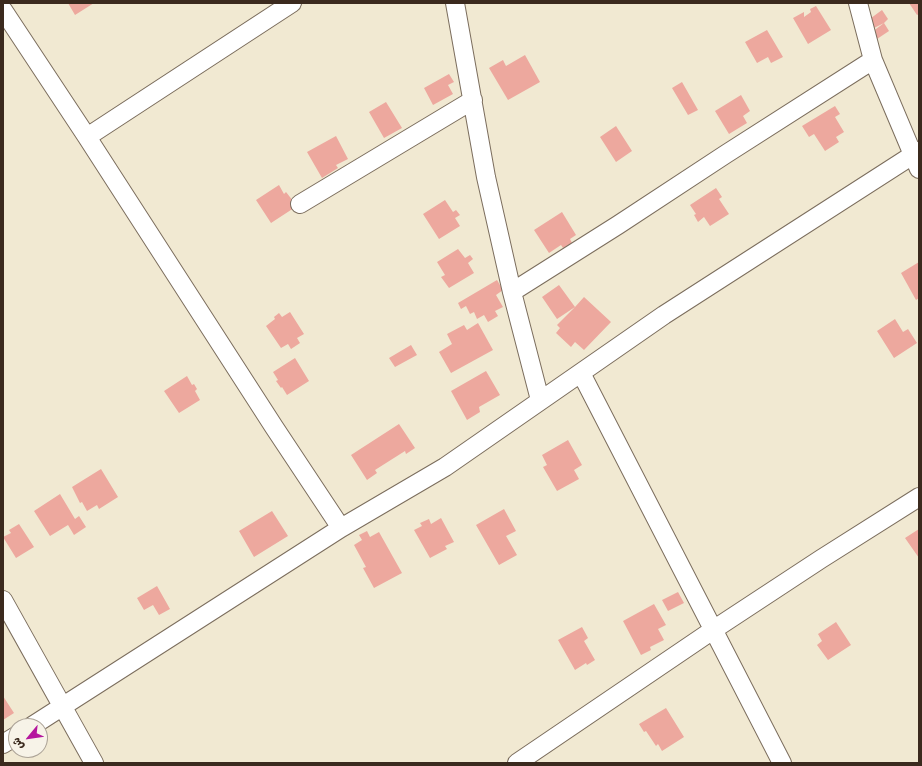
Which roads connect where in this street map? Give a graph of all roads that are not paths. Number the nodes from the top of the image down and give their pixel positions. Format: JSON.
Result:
{"nodes":[{"id":1,"x":292,"y":3,"type":"edge"},
{"id":2,"x":454,"y":3,"type":"edge"},
{"id":3,"x":858,"y":3,"type":"edge"},
{"id":4,"x":3,"y":10,"type":"edge"},
{"id":5,"x":873,"y":60,"type":"junction"},
{"id":6,"x":473,"y":100,"type":"junction"},
{"id":7,"x":87,"y":137,"type":"junction"},
{"id":8,"x":917,"y":159,"type":"edge"},
{"id":9,"x":300,"y":204,"type":"dead end"},
{"id":10,"x":512,"y":292,"type":"junction"},
{"id":11,"x":581,"y":373,"type":"junction"},
{"id":12,"x":540,"y":400,"type":"junction"},
{"id":13,"x":919,"y":497,"type":"edge"},
{"id":14,"x":341,"y":528,"type":"junction"},
{"id":15,"x":3,"y":600,"type":"edge"},
{"id":16,"x":713,"y":630,"type":"junction"},
{"id":17,"x":62,"y":707,"type":"junction"},
{"id":18,"x":45,"y":718,"type":"edge"},
{"id":19,"x":94,"y":763,"type":"edge"},
{"id":20,"x":517,"y":763,"type":"edge"},
{"id":21,"x":782,"y":763,"type":"edge"}],
"edges":[{"from":1,"to":7,"type":"street"},
{"from":2,"to":6,"type":"street"},
{"from":3,"to":5,"type":"street"},
{"from":4,"to":7,"type":"street"},
{"from":5,"to":8,"type":"street"},
{"from":5,"to":10,"type":"street"},
{"from":6,"to":9,"type":"street"},
{"from":6,"to":10,"type":"street"},
{"from":7,"to":14,"type":"street"},
{"from":8,"to":11,"type":"street"},
{"from":10,"to":12,"type":"street"},
{"from":11,"to":12,"type":"street"},
{"from":11,"to":16,"type":"street"},
{"from":12,"to":14,"type":"street"},
{"from":13,"to":16,"type":"street"},
{"from":14,"to":17,"type":"street"},
{"from":15,"to":17,"type":"street"},
{"from":16,"to":20,"type":"street"},
{"from":16,"to":21,"type":"street"},
{"from":17,"to":18,"type":"street"},
{"from":17,"to":19,"type":"street"}]}
